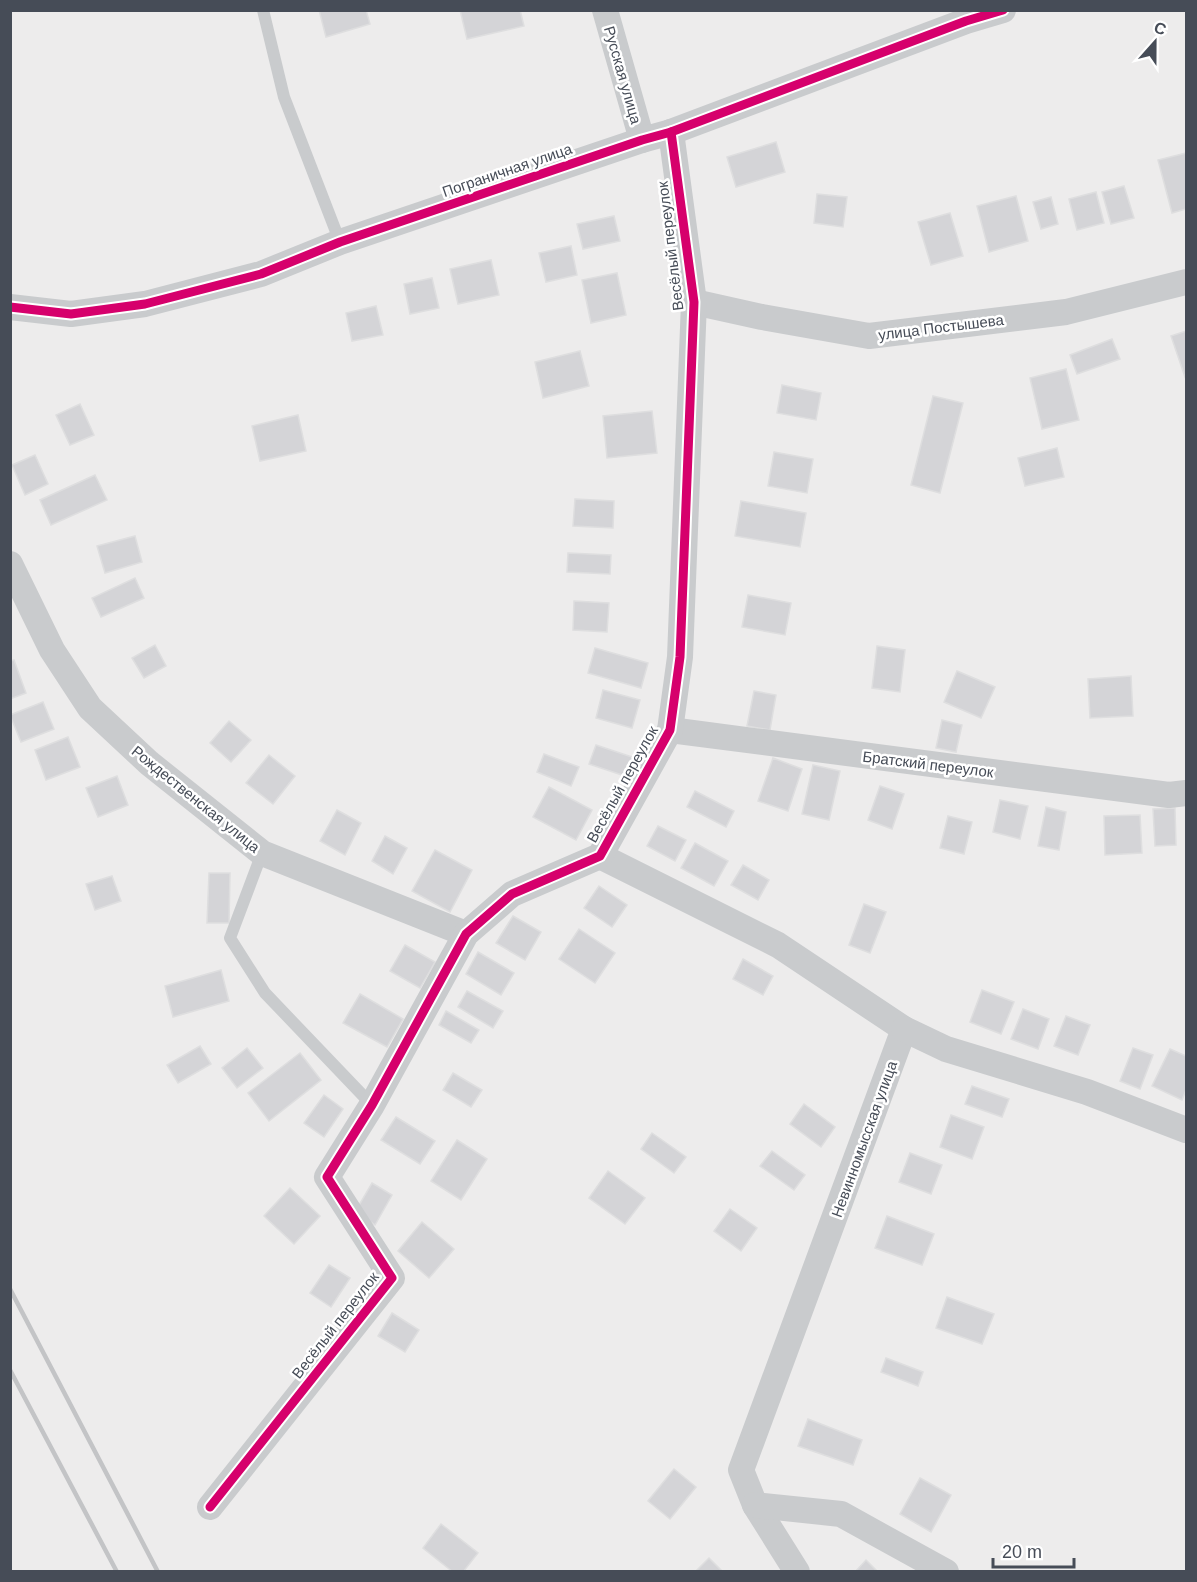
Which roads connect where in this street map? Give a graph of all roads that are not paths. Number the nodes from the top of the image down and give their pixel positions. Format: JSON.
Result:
{"nodes":[{"id":1,"x":263,"y":10,"type":"edge"},
{"id":2,"x":605,"y":10,"type":"edge"},
{"id":3,"x":1003,"y":10,"type":"edge"},
{"id":4,"x":965,"y":16,"type":"edge"},
{"id":5,"x":671,"y":132,"type":"junction"},
{"id":6,"x":642,"y":140,"type":"junction"},
{"id":7,"x":340,"y":242,"type":"junction"},
{"id":8,"x":1186,"y":282,"type":"edge"},
{"id":9,"x":694,"y":302,"type":"junction"},
{"id":10,"x":10,"y":307,"type":"edge"},
{"id":11,"x":10,"y":564,"type":"edge"},
{"id":12,"x":670,"y":730,"type":"junction"},
{"id":13,"x":1186,"y":793,"type":"edge"},
{"id":14,"x":262,"y":853,"type":"junction"},
{"id":15,"x":600,"y":856,"type":"junction"},
{"id":16,"x":466,"y":934,"type":"junction"},
{"id":17,"x":904,"y":1029,"type":"junction"},
{"id":18,"x":372,"y":1105,"type":"junction"},
{"id":19,"x":1186,"y":1130,"type":"edge"},
{"id":20,"x":755,"y":1505,"type":"junction"},
{"id":21,"x":210,"y":1507,"type":"dead end"},
{"id":22,"x":797,"y":1572,"type":"edge"},
{"id":23,"x":946,"y":1572,"type":"edge"}],
"edges":[{"from":1,"to":7,"type":"lane"},
{"from":2,"to":6,"type":"street","name":"Русская улица"},
{"from":3,"to":4,"type":"street","name":"Пограничная улица"},
{"from":4,"to":5,"type":"street","name":"Пограничная улица"},
{"from":5,"to":6,"type":"street","name":"Пограничная улица"},
{"from":5,"to":9,"type":"street","name":"Весёлый переулок"},
{"from":6,"to":7,"type":"street","name":"Пограничная улица"},
{"from":7,"to":10,"type":"street","name":"Пограничная улица"},
{"from":8,"to":9,"type":"street","name":"улица Постышева"},
{"from":9,"to":12,"type":"street","name":"Весёлый переулок"},
{"from":11,"to":14,"type":"street","name":"Рождественская улица"},
{"from":12,"to":13,"type":"street","name":"Братский переулок"},
{"from":12,"to":15,"type":"street","name":"Весёлый переулок"},
{"from":14,"to":16,"type":"street","name":"Рождественская улица"},
{"from":14,"to":18,"type":"lane"},
{"from":15,"to":16,"type":"street","name":"Весёлый переулок"},
{"from":15,"to":17,"type":"street"},
{"from":16,"to":18,"type":"street","name":"Весёлый переулок"},
{"from":17,"to":19,"type":"street"},
{"from":17,"to":20,"type":"street","name":"Невинномысская улица"},
{"from":18,"to":21,"type":"street","name":"Весёлый переулок"},
{"from":20,"to":22,"type":"street","name":"Невинномысская улица"},
{"from":20,"to":23,"type":"street"}]}
